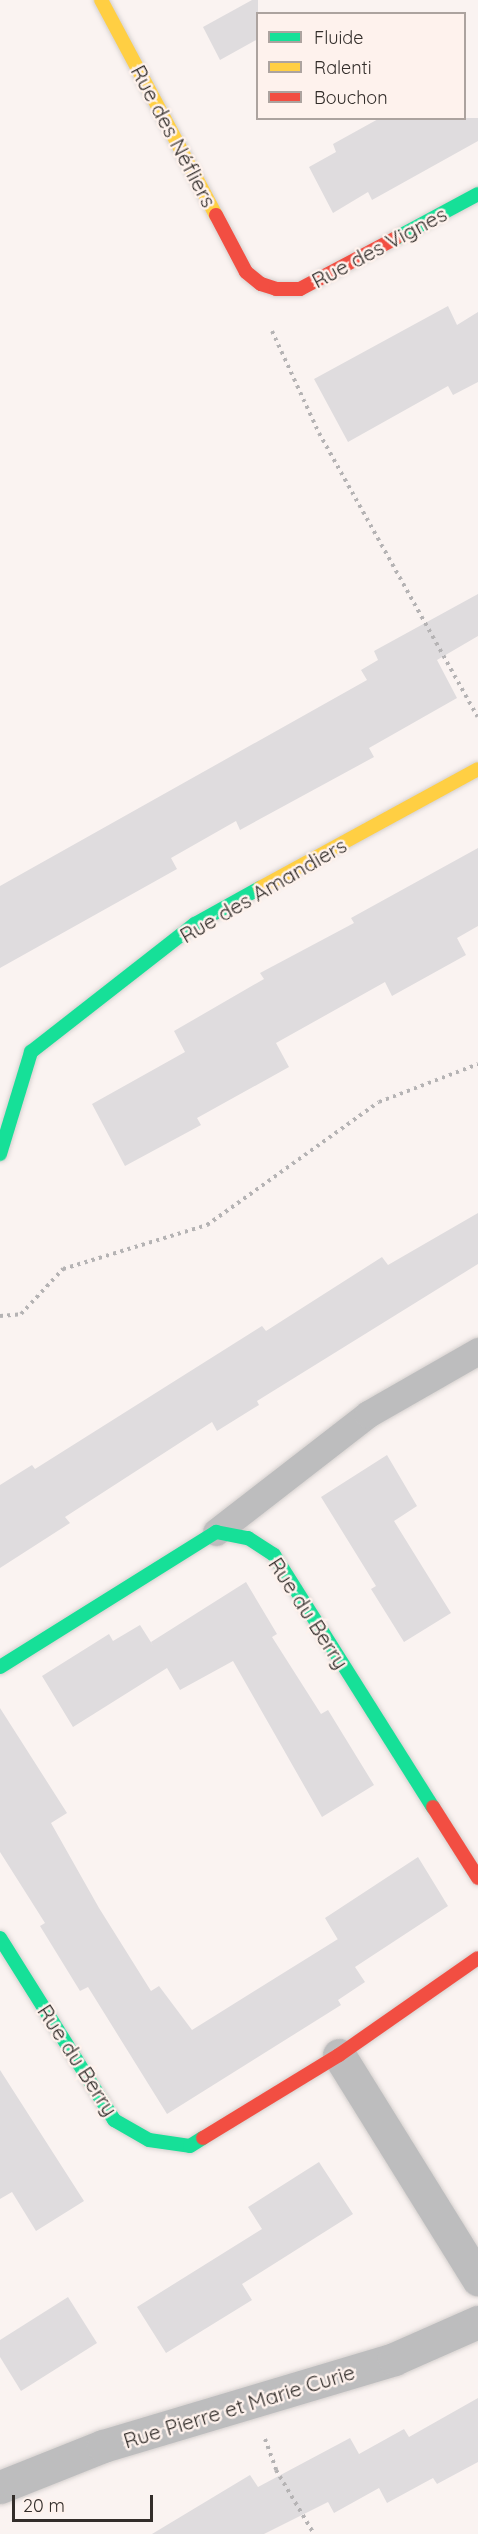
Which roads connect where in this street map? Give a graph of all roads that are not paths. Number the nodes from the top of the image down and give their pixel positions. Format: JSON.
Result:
{"nodes":[{"id":1,"x":101,"y":0,"type":"edge"},
{"id":2,"x":478,"y":194,"type":"edge"},
{"id":3,"x":246,"y":272,"type":"joint"},
{"id":4,"x":478,"y":769,"type":"edge"},
{"id":5,"x":0,"y":1154,"type":"edge"},
{"id":6,"x":478,"y":1351,"type":"edge"},
{"id":7,"x":216,"y":1532,"type":"junction"},
{"id":8,"x":0,"y":1667,"type":"edge"},
{"id":9,"x":478,"y":1878,"type":"edge"},
{"id":10,"x":0,"y":1938,"type":"edge"},
{"id":11,"x":478,"y":1958,"type":"edge"},
{"id":12,"x":339,"y":2055,"type":"junction"},
{"id":13,"x":478,"y":2279,"type":"edge"},
{"id":14,"x":478,"y":2322,"type":"edge"},
{"id":15,"x":0,"y":2487,"type":"edge"}],
"edges":[{"from":1,"to":3,"type":"street","name":"Rue des Néfliers"},
{"from":2,"to":3,"type":"street","name":"Rue des Vignes"},
{"from":4,"to":5,"type":"street","name":"Rue des Amandiers"},
{"from":6,"to":7,"type":"lane"},
{"from":7,"to":8,"type":"street"},
{"from":7,"to":9,"type":"street","name":"Rue du Berry"},
{"from":10,"to":12,"type":"street","name":"Rue du Berry"},
{"from":11,"to":12,"type":"street","name":"Rue du Berry"},
{"from":12,"to":13,"type":"street"},
{"from":14,"to":15,"type":"street","name":"Rue Pierre et Marie Curie"}]}
